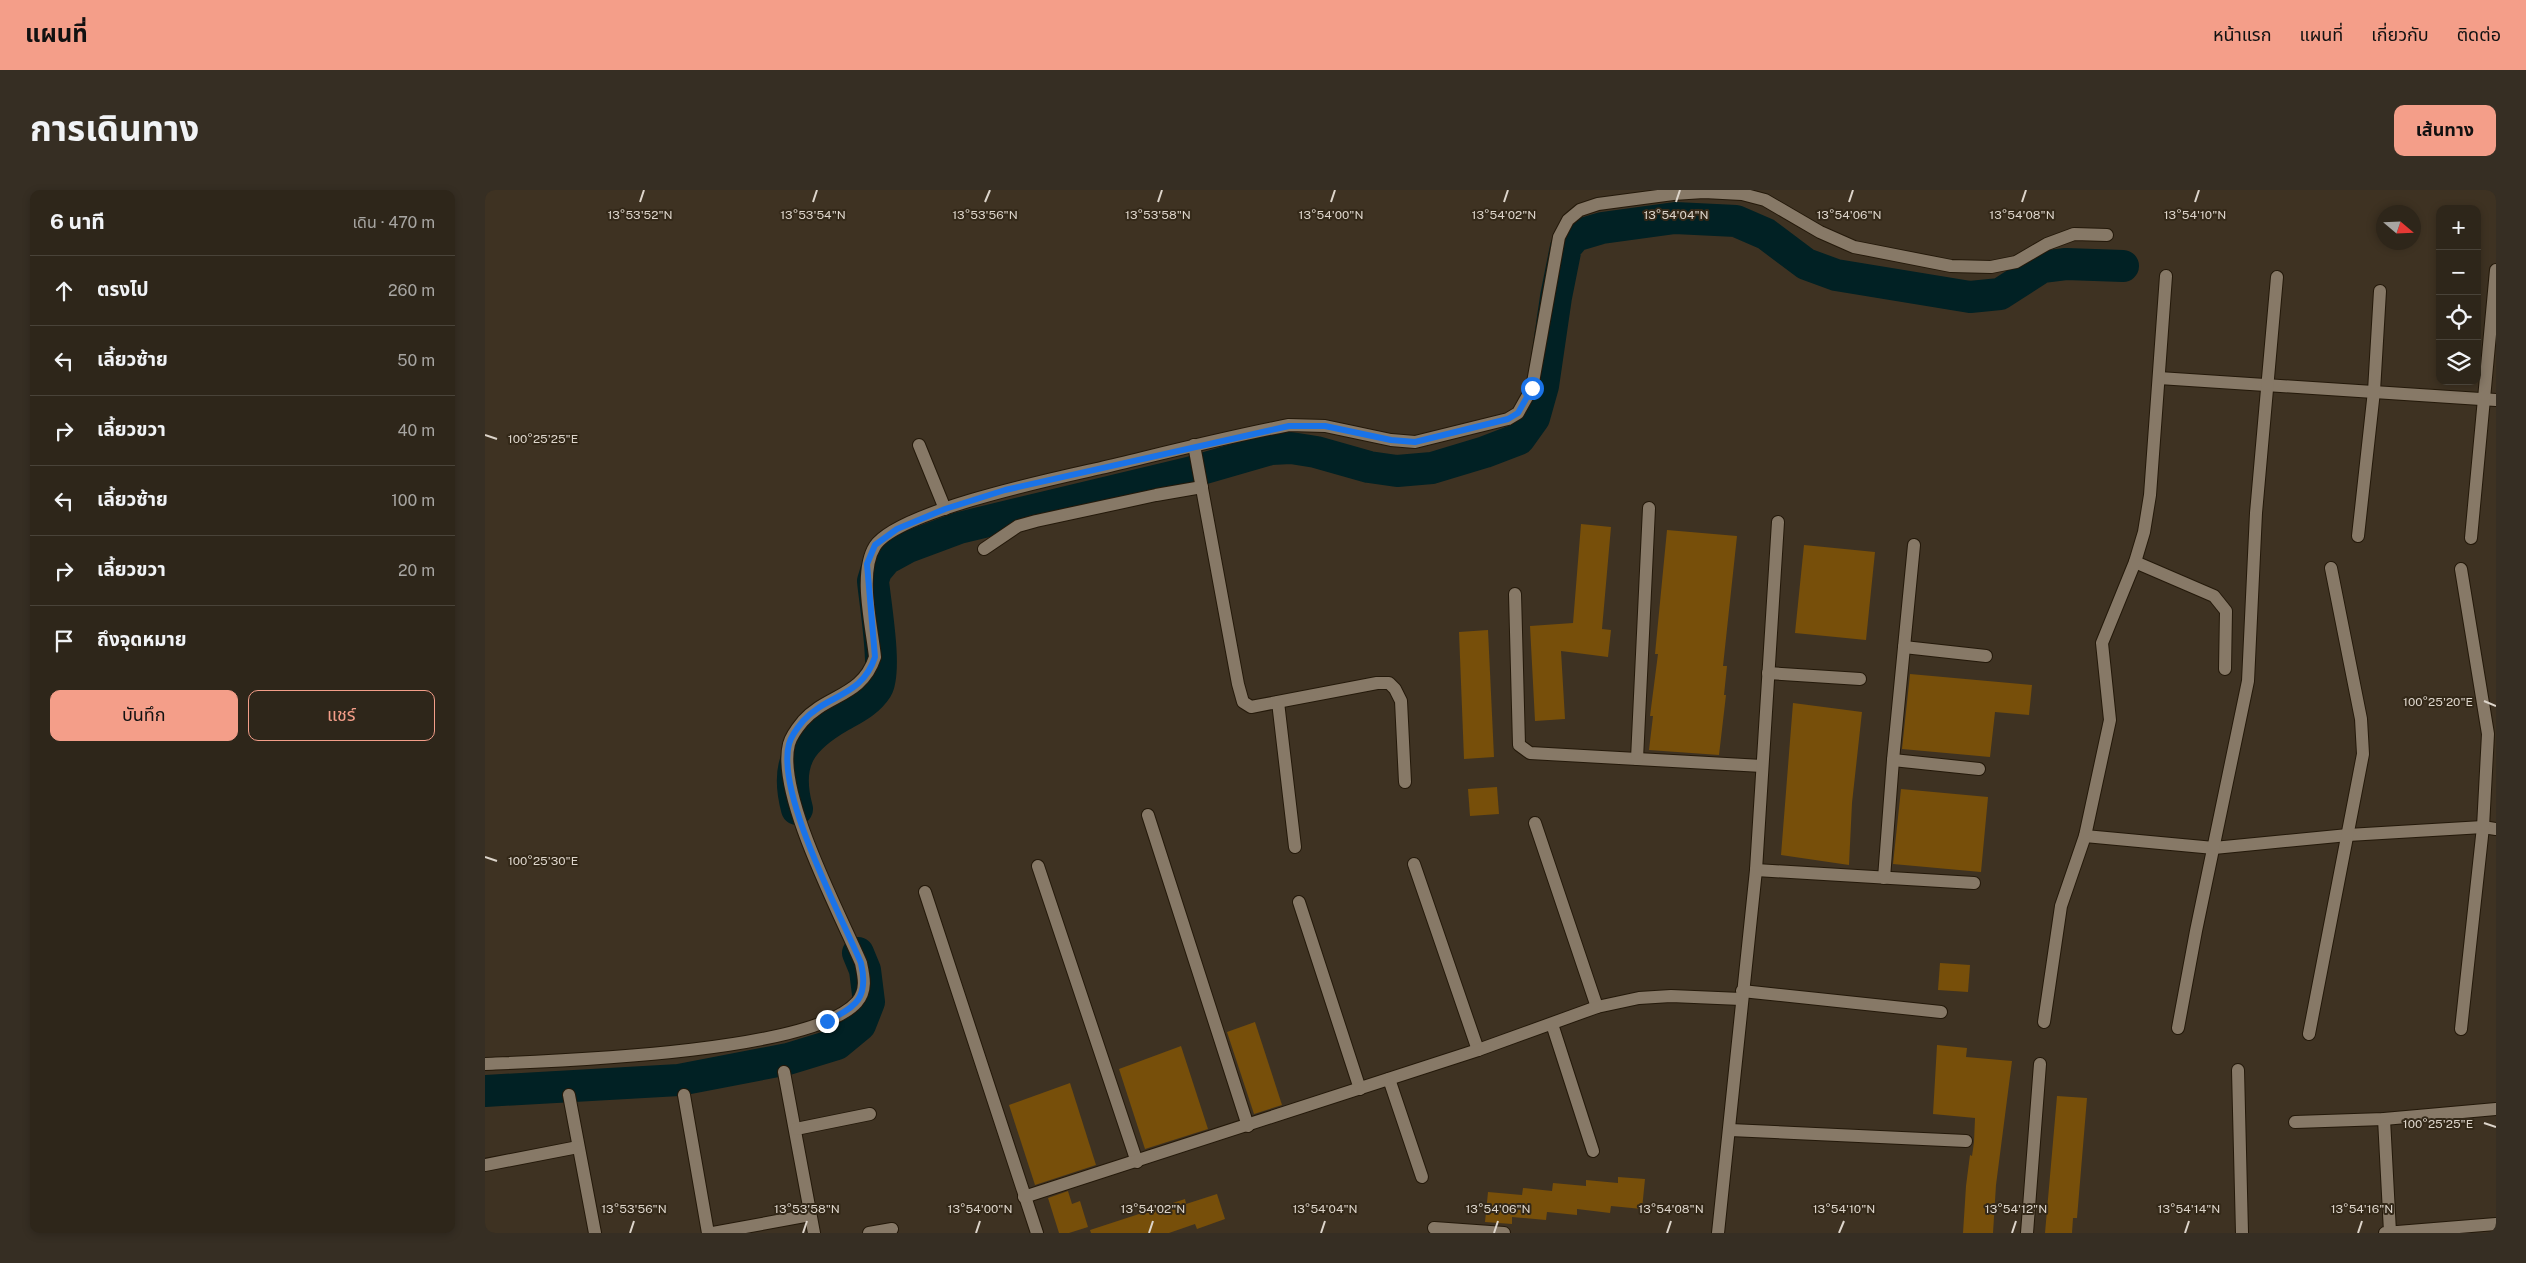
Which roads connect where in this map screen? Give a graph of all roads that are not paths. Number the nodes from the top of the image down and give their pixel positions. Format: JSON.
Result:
{"nodes":[{"id":1,"x":2107,"y":235,"type":"dead end"},
{"id":2,"x":2496,"y":270,"type":"edge"},
{"id":3,"x":2166,"y":276,"type":"dead end"},
{"id":4,"x":2277,"y":277,"type":"dead end"},
{"id":5,"x":2380,"y":291,"type":"dead end"},
{"id":6,"x":2159,"y":378,"type":"junction"},
{"id":7,"x":2269,"y":384,"type":"junction"},
{"id":8,"x":2374,"y":391,"type":"junction"},
{"id":9,"x":2490,"y":400,"type":"edge"},
{"id":10,"x":919,"y":445,"type":"dead end"},
{"id":11,"x":1195,"y":452,"type":"junction"},
{"id":12,"x":1201,"y":486,"type":"junction"},
{"id":13,"x":1649,"y":508,"type":"dead end"},
{"id":14,"x":945,"y":509,"type":"junction"},
{"id":15,"x":1779,"y":522,"type":"dead end"},
{"id":16,"x":2358,"y":536,"type":"dead end"},
{"id":17,"x":2471,"y":538,"type":"dead end"},
{"id":18,"x":1913,"y":545,"type":"dead end"},
{"id":19,"x":984,"y":549,"type":"dead end"},
{"id":20,"x":2135,"y":562,"type":"junction"},
{"id":21,"x":2331,"y":568,"type":"dead end"},
{"id":22,"x":2461,"y":569,"type":"dead end"},
{"id":23,"x":1515,"y":594,"type":"dead end"},
{"id":24,"x":1904,"y":647,"type":"junction"},
{"id":25,"x":1986,"y":656,"type":"dead end"},
{"id":26,"x":2225,"y":670,"type":"dead end"},
{"id":27,"x":1768,"y":673,"type":"junction"},
{"id":28,"x":1860,"y":679,"type":"dead end"},
{"id":29,"x":1278,"y":702,"type":"junction"},
{"id":30,"x":1637,"y":759,"type":"junction"},
{"id":31,"x":1893,"y":760,"type":"junction"},
{"id":32,"x":1762,"y":766,"type":"junction"},
{"id":33,"x":1979,"y":769,"type":"dead end"},
{"id":34,"x":1405,"y":782,"type":"dead end"},
{"id":35,"x":1148,"y":816,"type":"dead end"},
{"id":36,"x":1535,"y":823,"type":"dead end"},
{"id":37,"x":2490,"y":828,"type":"edge"},
{"id":38,"x":2348,"y":834,"type":"junction"},
{"id":39,"x":2085,"y":836,"type":"junction"},
{"id":40,"x":1295,"y":847,"type":"dead end"},
{"id":41,"x":2213,"y":848,"type":"junction"},
{"id":42,"x":1414,"y":864,"type":"dead end"},
{"id":43,"x":1038,"y":866,"type":"dead end"},
{"id":44,"x":1756,"y":870,"type":"junction"},
{"id":45,"x":1884,"y":878,"type":"junction"},
{"id":46,"x":1974,"y":883,"type":"dead end"},
{"id":47,"x":925,"y":892,"type":"dead end"},
{"id":48,"x":1299,"y":902,"type":"dead end"},
{"id":49,"x":1742,"y":995,"type":"junction"},
{"id":50,"x":1597,"y":1007,"type":"junction"},
{"id":51,"x":1941,"y":1012,"type":"dead end"},
{"id":52,"x":2044,"y":1022,"type":"dead end"},
{"id":53,"x":1553,"y":1024,"type":"junction"},
{"id":54,"x":2178,"y":1028,"type":"dead end"},
{"id":55,"x":2461,"y":1029,"type":"dead end"},
{"id":56,"x":2309,"y":1034,"type":"dead end"},
{"id":57,"x":1478,"y":1050,"type":"junction"},
{"id":58,"x":485,"y":1064,"type":"edge"},
{"id":59,"x":2040,"y":1064,"type":"dead end"},
{"id":60,"x":2238,"y":1070,"type":"dead end"},
{"id":61,"x":784,"y":1072,"type":"dead end"},
{"id":62,"x":1389,"y":1079,"type":"junction"},
{"id":63,"x":1360,"y":1089,"type":"junction"},
{"id":64,"x":684,"y":1095,"type":"dead end"},
{"id":65,"x":569,"y":1096,"type":"dead end"},
{"id":66,"x":2496,"y":1110,"type":"edge"},
{"id":67,"x":870,"y":1114,"type":"dead end"},
{"id":68,"x":2384,"y":1118,"type":"junction"},
{"id":69,"x":2295,"y":1122,"type":"dead end"},
{"id":70,"x":1248,"y":1126,"type":"junction"},
{"id":71,"x":796,"y":1129,"type":"junction"},
{"id":72,"x":1730,"y":1130,"type":"junction"},
{"id":73,"x":1966,"y":1141,"type":"dead end"},
{"id":74,"x":578,"y":1147,"type":"junction"},
{"id":75,"x":1593,"y":1151,"type":"dead end"},
{"id":76,"x":1137,"y":1162,"type":"junction"},
{"id":77,"x":485,"y":1165,"type":"edge"},
{"id":78,"x":1422,"y":1177,"type":"dead end"},
{"id":79,"x":1024,"y":1197,"type":"junction"},
{"id":80,"x":810,"y":1215,"type":"junction"},
{"id":81,"x":2496,"y":1224,"type":"edge"},
{"id":82,"x":1434,"y":1228,"type":"dead end"},
{"id":83,"x":892,"y":1229,"type":"dead end"},
{"id":84,"x":2444,"y":1231,"type":"edge"},
{"id":85,"x":2390,"y":1232,"type":"edge"},
{"id":86,"x":595,"y":1233,"type":"edge"},
{"id":87,"x":708,"y":1233,"type":"edge"},
{"id":88,"x":713,"y":1233,"type":"edge"},
{"id":89,"x":814,"y":1233,"type":"edge"},
{"id":90,"x":869,"y":1233,"type":"edge"},
{"id":91,"x":1037,"y":1233,"type":"edge"},
{"id":92,"x":1503,"y":1233,"type":"edge"},
{"id":93,"x":1718,"y":1233,"type":"edge"},
{"id":94,"x":2027,"y":1233,"type":"edge"},
{"id":95,"x":2242,"y":1233,"type":"edge"},
{"id":96,"x":2385,"y":1233,"type":"edge"}],
"edges":[{"from":1,"to":11,"type":"street"},
{"from":2,"to":9,"type":"street"},
{"from":3,"to":6,"type":"street"},
{"from":4,"to":7,"type":"street"},
{"from":5,"to":8,"type":"street"},
{"from":6,"to":7,"type":"street"},
{"from":6,"to":20,"type":"street"},
{"from":7,"to":8,"type":"street"},
{"from":7,"to":41,"type":"street"},
{"from":8,"to":9,"type":"street"},
{"from":8,"to":16,"type":"street"},
{"from":9,"to":17,"type":"street"},
{"from":10,"to":14,"type":"street"},
{"from":11,"to":12,"type":"street"},
{"from":11,"to":14,"type":"street"},
{"from":12,"to":19,"type":"street"},
{"from":12,"to":29,"type":"street"},
{"from":13,"to":30,"type":"street"},
{"from":14,"to":58,"type":"street"},
{"from":15,"to":27,"type":"street"},
{"from":18,"to":24,"type":"street"},
{"from":20,"to":26,"type":"street"},
{"from":20,"to":39,"type":"street"},
{"from":21,"to":38,"type":"street"},
{"from":22,"to":37,"type":"street"},
{"from":23,"to":30,"type":"street"},
{"from":24,"to":25,"type":"street"},
{"from":24,"to":31,"type":"street"},
{"from":27,"to":28,"type":"street"},
{"from":27,"to":32,"type":"street"},
{"from":29,"to":34,"type":"street"},
{"from":29,"to":40,"type":"street"},
{"from":30,"to":32,"type":"street"},
{"from":31,"to":33,"type":"street"},
{"from":31,"to":45,"type":"street"},
{"from":32,"to":44,"type":"street"},
{"from":35,"to":70,"type":"street"},
{"from":36,"to":50,"type":"street"},
{"from":37,"to":38,"type":"street"},
{"from":37,"to":55,"type":"street"},
{"from":38,"to":41,"type":"street"},
{"from":38,"to":56,"type":"street"},
{"from":39,"to":41,"type":"street"},
{"from":39,"to":52,"type":"street"},
{"from":41,"to":54,"type":"street"},
{"from":42,"to":57,"type":"street"},
{"from":43,"to":76,"type":"street"},
{"from":44,"to":45,"type":"street"},
{"from":44,"to":49,"type":"street"},
{"from":45,"to":46,"type":"street"},
{"from":47,"to":79,"type":"street"},
{"from":48,"to":63,"type":"street"},
{"from":49,"to":50,"type":"street"},
{"from":49,"to":51,"type":"street"},
{"from":49,"to":72,"type":"street"},
{"from":50,"to":53,"type":"street"},
{"from":53,"to":57,"type":"street"},
{"from":53,"to":75,"type":"street"},
{"from":57,"to":62,"type":"street"},
{"from":59,"to":94,"type":"street"},
{"from":60,"to":95,"type":"street"},
{"from":61,"to":71,"type":"street"},
{"from":62,"to":63,"type":"street"},
{"from":62,"to":78,"type":"street"},
{"from":63,"to":70,"type":"street"},
{"from":64,"to":87,"type":"street"},
{"from":65,"to":74,"type":"street"},
{"from":66,"to":68,"type":"street"},
{"from":67,"to":71,"type":"street"},
{"from":68,"to":69,"type":"street"},
{"from":68,"to":85,"type":"street"},
{"from":70,"to":76,"type":"street"},
{"from":71,"to":80,"type":"street"},
{"from":72,"to":73,"type":"street"},
{"from":72,"to":93,"type":"street"},
{"from":74,"to":77,"type":"street"},
{"from":74,"to":86,"type":"street"},
{"from":76,"to":79,"type":"street"},
{"from":79,"to":91,"type":"street"},
{"from":80,"to":88,"type":"street"},
{"from":80,"to":89,"type":"street"},
{"from":81,"to":84,"type":"street"},
{"from":82,"to":92,"type":"street"},
{"from":83,"to":90,"type":"street"},
{"from":84,"to":85,"type":"street"},
{"from":85,"to":96,"type":"street"}]}
